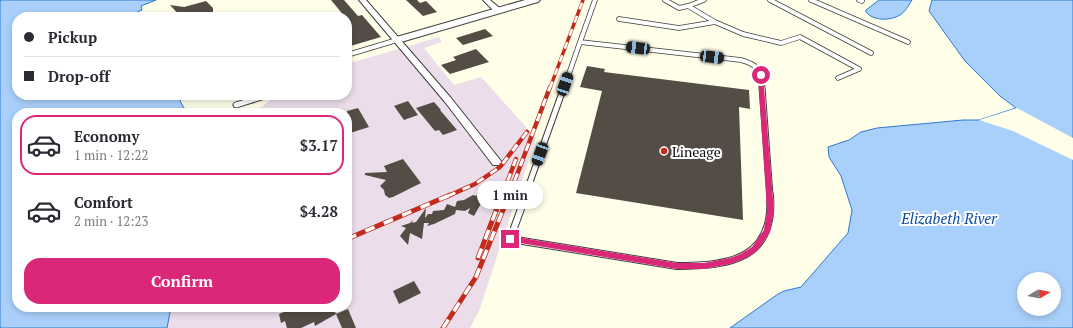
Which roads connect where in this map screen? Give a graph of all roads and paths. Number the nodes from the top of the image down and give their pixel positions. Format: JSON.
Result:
{"nodes":[{"id":1,"x":362,"y":0,"type":"edge"},
{"id":2,"x":486,"y":0,"type":"edge"},
{"id":3,"x":535,"y":0,"type":"edge"},
{"id":4,"x":595,"y":0,"type":"edge"},
{"id":5,"x":665,"y":0,"type":"edge"},
{"id":6,"x":704,"y":0,"type":"edge"},
{"id":7,"x":770,"y":0,"type":"edge"},
{"id":8,"x":811,"y":0,"type":"edge"},
{"id":9,"x":688,"y":6,"type":"junction"},
{"id":10,"x":498,"y":10,"type":"junction"},
{"id":11,"x":619,"y":19,"type":"dead end"},
{"id":12,"x":715,"y":22,"type":"junction"},
{"id":13,"x":397,"y":40,"type":"junction"},
{"id":14,"x":580,"y":42,"type":"junction"},
{"id":15,"x":908,"y":42,"type":"dead end"},
{"id":16,"x":871,"y":53,"type":"dead end"},
{"id":17,"x":352,"y":54,"type":"edge"},
{"id":18,"x":838,"y":78,"type":"dead end"},
{"id":19,"x":252,"y":100,"type":"edge"},
{"id":20,"x":236,"y":105,"type":"dead end"},
{"id":21,"x":497,"y":163,"type":"dead end"}],
"edges":[{"from":1,"to":13,"type":"street"},
{"from":2,"to":10,"type":"street"},
{"from":3,"to":10,"type":"street"},
{"from":4,"to":14,"type":"lane"},
{"from":5,"to":9,"type":"lane"},
{"from":6,"to":9,"type":"lane"},
{"from":7,"to":16,"type":"lane"},
{"from":8,"to":15,"type":"lane"},
{"from":9,"to":12,"type":"lane"},
{"from":10,"to":13,"type":"street"},
{"from":11,"to":12,"type":"lane"},
{"from":12,"to":18,"type":"lane"},
{"from":13,"to":17,"type":"lane"},
{"from":13,"to":21,"type":"street"},
{"from":14,"to":14,"type":"lane"},
{"from":19,"to":20,"type":"lane"}]}
